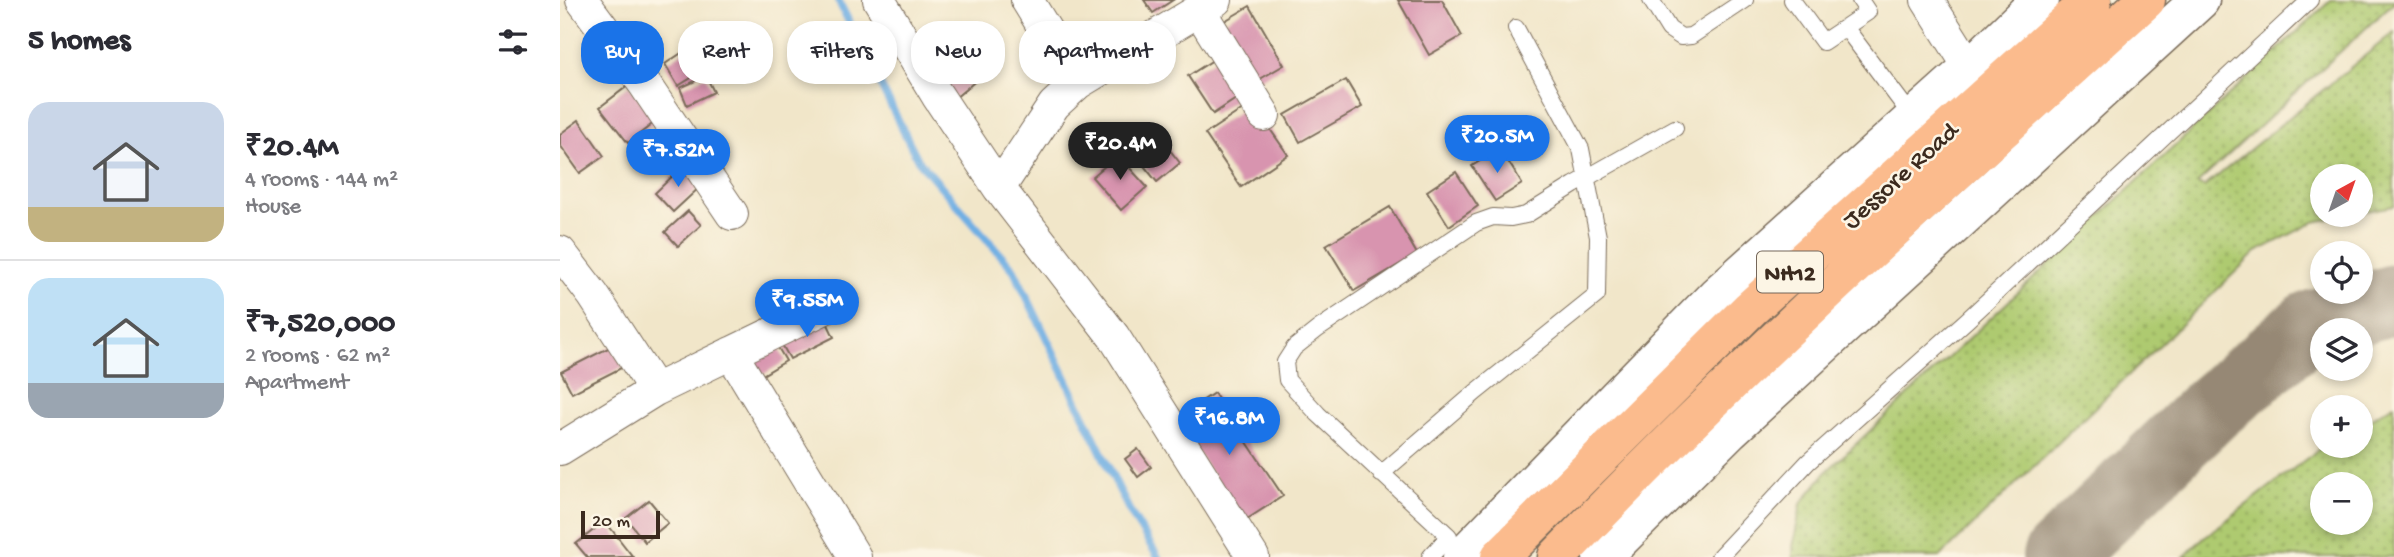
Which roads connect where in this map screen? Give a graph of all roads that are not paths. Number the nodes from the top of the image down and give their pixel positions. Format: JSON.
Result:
{"nodes":[{"id":1,"x":582,"y":0,"type":"edge"},
{"id":2,"x":879,"y":0,"type":"edge"},
{"id":3,"x":1027,"y":0,"type":"edge"},
{"id":4,"x":1651,"y":0,"type":"edge"},
{"id":5,"x":1745,"y":0,"type":"edge"},
{"id":6,"x":1792,"y":0,"type":"edge"},
{"id":7,"x":1860,"y":0,"type":"edge"},
{"id":8,"x":1927,"y":0,"type":"edge"},
{"id":9,"x":2040,"y":0,"type":"edge"},
{"id":10,"x":2092,"y":0,"type":"edge"},
{"id":11,"x":2146,"y":0,"type":"edge"},
{"id":12,"x":2200,"y":0,"type":"edge"},
{"id":13,"x":2310,"y":0,"type":"edge"},
{"id":14,"x":1208,"y":5,"type":"edge"},
{"id":15,"x":1040,"y":21,"type":"edge"},
{"id":16,"x":1176,"y":24,"type":"edge"},
{"id":17,"x":1845,"y":27,"type":"junction"},
{"id":18,"x":1516,"y":28,"type":"dead end"},
{"id":19,"x":1970,"y":68,"type":"junction"},
{"id":20,"x":1077,"y":84,"type":"edge"},
{"id":21,"x":1264,"y":115,"type":"dead end"},
{"id":22,"x":1914,"y":119,"type":"junction"},
{"id":23,"x":1675,"y":128,"type":"dead end"},
{"id":24,"x":1587,"y":178,"type":"junction"},
{"id":25,"x":999,"y":188,"type":"junction"},
{"id":26,"x":732,"y":214,"type":"dead end"},
{"id":27,"x":560,"y":252,"type":"edge"},
{"id":28,"x":835,"y":303,"type":"dead end"},
{"id":29,"x":731,"y":353,"type":"junction"},
{"id":30,"x":655,"y":390,"type":"junction"},
{"id":31,"x":560,"y":449,"type":"edge"},
{"id":32,"x":1381,"y":474,"type":"junction"},
{"id":33,"x":855,"y":557,"type":"edge"},
{"id":34,"x":1253,"y":557,"type":"edge"},
{"id":35,"x":1430,"y":557,"type":"edge"},
{"id":36,"x":1462,"y":557,"type":"edge"},
{"id":37,"x":1500,"y":557,"type":"edge"},
{"id":38,"x":1556,"y":557,"type":"edge"},
{"id":39,"x":1602,"y":557,"type":"edge"},
{"id":40,"x":1719,"y":557,"type":"edge"}],
"edges":[{"from":1,"to":26,"type":"street"},
{"from":2,"to":25,"type":"street"},
{"from":3,"to":15,"type":"street"},
{"from":4,"to":5,"type":"lane"},
{"from":6,"to":17,"type":"lane"},
{"from":7,"to":17,"type":"lane"},
{"from":8,"to":19,"type":"street"},
{"from":9,"to":19,"type":"street"},
{"from":10,"to":37,"type":"highway","name":"Jessore Road","number":"NH12"},
{"from":11,"to":38,"type":"highway","number":"NH12"},
{"from":12,"to":39,"type":"street"},
{"from":13,"to":40,"type":"lane"},
{"from":14,"to":16,"type":"street"},
{"from":14,"to":21,"type":"street"},
{"from":17,"to":22,"type":"lane"},
{"from":18,"to":24,"type":"lane"},
{"from":19,"to":22,"type":"street"},
{"from":20,"to":25,"type":"street"},
{"from":22,"to":36,"type":"street"},
{"from":23,"to":24,"type":"lane"},
{"from":24,"to":32,"type":"lane"},
{"from":24,"to":32,"type":"lane"},
{"from":25,"to":34,"type":"street"},
{"from":27,"to":30,"type":"street"},
{"from":28,"to":29,"type":"street"},
{"from":29,"to":30,"type":"street"},
{"from":29,"to":33,"type":"street"},
{"from":30,"to":31,"type":"street"},
{"from":32,"to":35,"type":"lane"}]}
